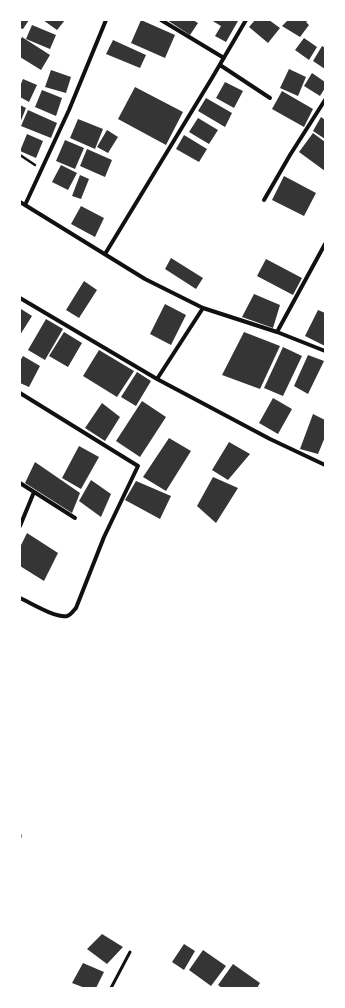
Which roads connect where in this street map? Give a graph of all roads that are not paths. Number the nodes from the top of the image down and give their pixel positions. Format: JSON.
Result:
{"nodes":[{"id":1,"x":106,"y":20,"type":"edge"},
{"id":2,"x":161,"y":20,"type":"edge"},
{"id":3,"x":246,"y":20,"type":"edge"},
{"id":4,"x":224,"y":58,"type":"junction"},
{"id":5,"x":220,"y":65,"type":"junction"},
{"id":6,"x":270,"y":98,"type":"dead end"},
{"id":7,"x":325,"y":100,"type":"edge"},
{"id":8,"x":264,"y":200,"type":"dead end"},
{"id":9,"x":20,"y":202,"type":"edge"},
{"id":10,"x":25,"y":204,"type":"junction"},
{"id":11,"x":325,"y":244,"type":"edge"},
{"id":12,"x":105,"y":254,"type":"junction"},
{"id":13,"x":20,"y":298,"type":"edge"},
{"id":14,"x":202,"y":308,"type":"junction"},
{"id":15,"x":278,"y":332,"type":"junction"},
{"id":16,"x":325,"y":351,"type":"edge"},
{"id":17,"x":158,"y":378,"type":"junction"},
{"id":18,"x":20,"y":393,"type":"edge"},
{"id":19,"x":325,"y":465,"type":"edge"},
{"id":20,"x":20,"y":484,"type":"edge"},
{"id":21,"x":34,"y":492,"type":"junction"},
{"id":22,"x":75,"y":518,"type":"dead end"},
{"id":23,"x":20,"y":526,"type":"edge"},
{"id":24,"x":20,"y":598,"type":"edge"},
{"id":25,"x":130,"y":952,"type":"dead end"},
{"id":26,"x":111,"y":988,"type":"edge"}],
"edges":[{"from":1,"to":10,"type":"street"},
{"from":2,"to":4,"type":"street"},
{"from":3,"to":4,"type":"street"},
{"from":4,"to":5,"type":"street"},
{"from":5,"to":6,"type":"street"},
{"from":5,"to":12,"type":"street"},
{"from":7,"to":8,"type":"street"},
{"from":9,"to":10,"type":"street"},
{"from":10,"to":12,"type":"street"},
{"from":11,"to":15,"type":"street"},
{"from":12,"to":14,"type":"street"},
{"from":13,"to":17,"type":"street"},
{"from":14,"to":15,"type":"street"},
{"from":14,"to":17,"type":"street"},
{"from":15,"to":16,"type":"street"},
{"from":17,"to":19,"type":"street"},
{"from":18,"to":24,"type":"street"},
{"from":20,"to":21,"type":"street"},
{"from":21,"to":22,"type":"street"},
{"from":21,"to":23,"type":"street"},
{"from":25,"to":26,"type":"lane"}]}
